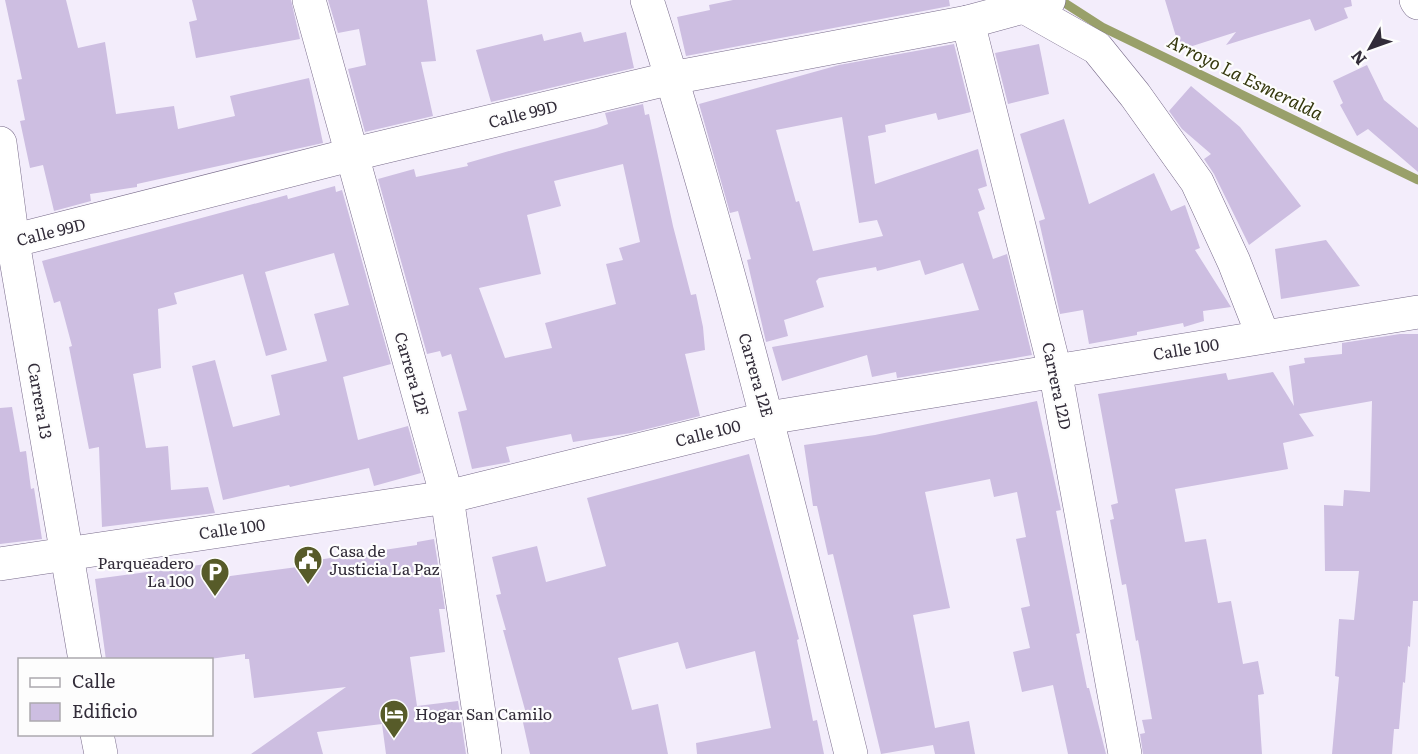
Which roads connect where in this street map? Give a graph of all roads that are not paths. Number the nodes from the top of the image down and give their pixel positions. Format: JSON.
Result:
{"nodes":[{"id":1,"x":309,"y":0,"type":"edge"},
{"id":2,"x":647,"y":0,"type":"edge"},
{"id":3,"x":1039,"y":3,"type":"edge"},
{"id":4,"x":968,"y":22,"type":"junction"},
{"id":5,"x":672,"y":78,"type":"junction"},
{"id":6,"x":0,"y":143,"type":"edge"},
{"id":7,"x":350,"y":155,"type":"junction"},
{"id":8,"x":6,"y":243,"type":"edge"},
{"id":9,"x":1418,"y":312,"type":"edge"},
{"id":10,"x":1263,"y":336,"type":"junction"},
{"id":11,"x":1055,"y":370,"type":"junction"},
{"id":12,"x":768,"y":418,"type":"junction"},
{"id":13,"x":447,"y":497,"type":"junction"},
{"id":14,"x":67,"y":554,"type":"junction"},
{"id":15,"x":0,"y":564,"type":"edge"},
{"id":16,"x":85,"y":658,"type":"edge"},
{"id":17,"x":98,"y":736,"type":"edge"},
{"id":18,"x":101,"y":754,"type":"edge"},
{"id":19,"x":485,"y":754,"type":"edge"},
{"id":20,"x":850,"y":754,"type":"edge"},
{"id":21,"x":1125,"y":754,"type":"edge"}],
"edges":[{"from":1,"to":7,"type":"street","name":"Carrera 12F"},
{"from":2,"to":5,"type":"street","name":"Carrera 12E"},
{"from":3,"to":4,"type":"street","name":"Calle 99D"},
{"from":3,"to":10,"type":"street"},
{"from":4,"to":5,"type":"street","name":"Calle 99D"},
{"from":4,"to":11,"type":"street","name":"Carrera 12D"},
{"from":5,"to":7,"type":"street","name":"Calle 99D"},
{"from":5,"to":12,"type":"street","name":"Carrera 12E"},
{"from":6,"to":8,"type":"street","name":"Carrera 13"},
{"from":7,"to":8,"type":"street","name":"Calle 99D"},
{"from":7,"to":13,"type":"street","name":"Carrera 12F"},
{"from":8,"to":14,"type":"street","name":"Carrera 13"},
{"from":9,"to":10,"type":"street","name":"Calle 100"},
{"from":10,"to":11,"type":"street","name":"Calle 100"},
{"from":11,"to":12,"type":"street","name":"Calle 100"},
{"from":11,"to":21,"type":"street","name":"Carrera 12D"},
{"from":12,"to":13,"type":"street","name":"Calle 100"},
{"from":12,"to":20,"type":"street","name":"Carrera 12E"},
{"from":13,"to":14,"type":"street","name":"Calle 100"},
{"from":13,"to":19,"type":"street","name":"Carrera 12F"},
{"from":14,"to":15,"type":"street","name":"Calle 100"},
{"from":14,"to":16,"type":"street","name":"Carrera 13"},
{"from":17,"to":18,"type":"street"}]}
